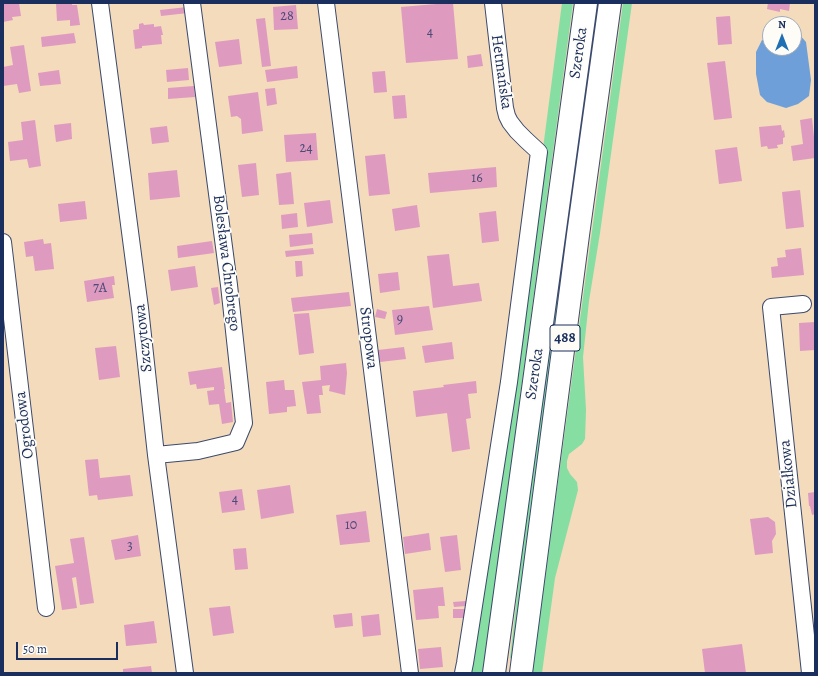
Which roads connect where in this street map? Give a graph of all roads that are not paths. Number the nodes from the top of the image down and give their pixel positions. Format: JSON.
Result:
{"nodes":[{"id":1,"x":100,"y":3,"type":"edge"},
{"id":2,"x":192,"y":3,"type":"edge"},
{"id":3,"x":326,"y":3,"type":"edge"},
{"id":4,"x":493,"y":3,"type":"edge"},
{"id":5,"x":586,"y":3,"type":"edge"},
{"id":6,"x":610,"y":3,"type":"edge"},
{"id":7,"x":3,"y":242,"type":"edge"},
{"id":8,"x":803,"y":304,"type":"dead end"},
{"id":9,"x":156,"y":455,"type":"junction"},
{"id":10,"x":46,"y":608,"type":"dead end"},
{"id":11,"x":185,"y":673,"type":"edge"},
{"id":12,"x":410,"y":673,"type":"edge"},
{"id":13,"x":462,"y":673,"type":"edge"},
{"id":14,"x":494,"y":673,"type":"edge"},
{"id":15,"x":521,"y":673,"type":"edge"},
{"id":16,"x":810,"y":673,"type":"edge"}],
"edges":[{"from":1,"to":9,"type":"street","name":"Szczytowa"},
{"from":2,"to":9,"type":"street","name":"Bolesława Chrobrego"},
{"from":3,"to":12,"type":"street","name":"Stropowa"},
{"from":4,"to":13,"type":"street","name":"Hetmańska"},
{"from":5,"to":14,"type":"main road","name":"Szeroka","number":"488"},
{"from":6,"to":15,"type":"main road","name":"Szeroka","number":"488"},
{"from":7,"to":10,"type":"street","name":"Ogrodowa"},
{"from":8,"to":16,"type":"street","name":"Działkowa"},
{"from":9,"to":11,"type":"street","name":"Szczytowa"}]}
